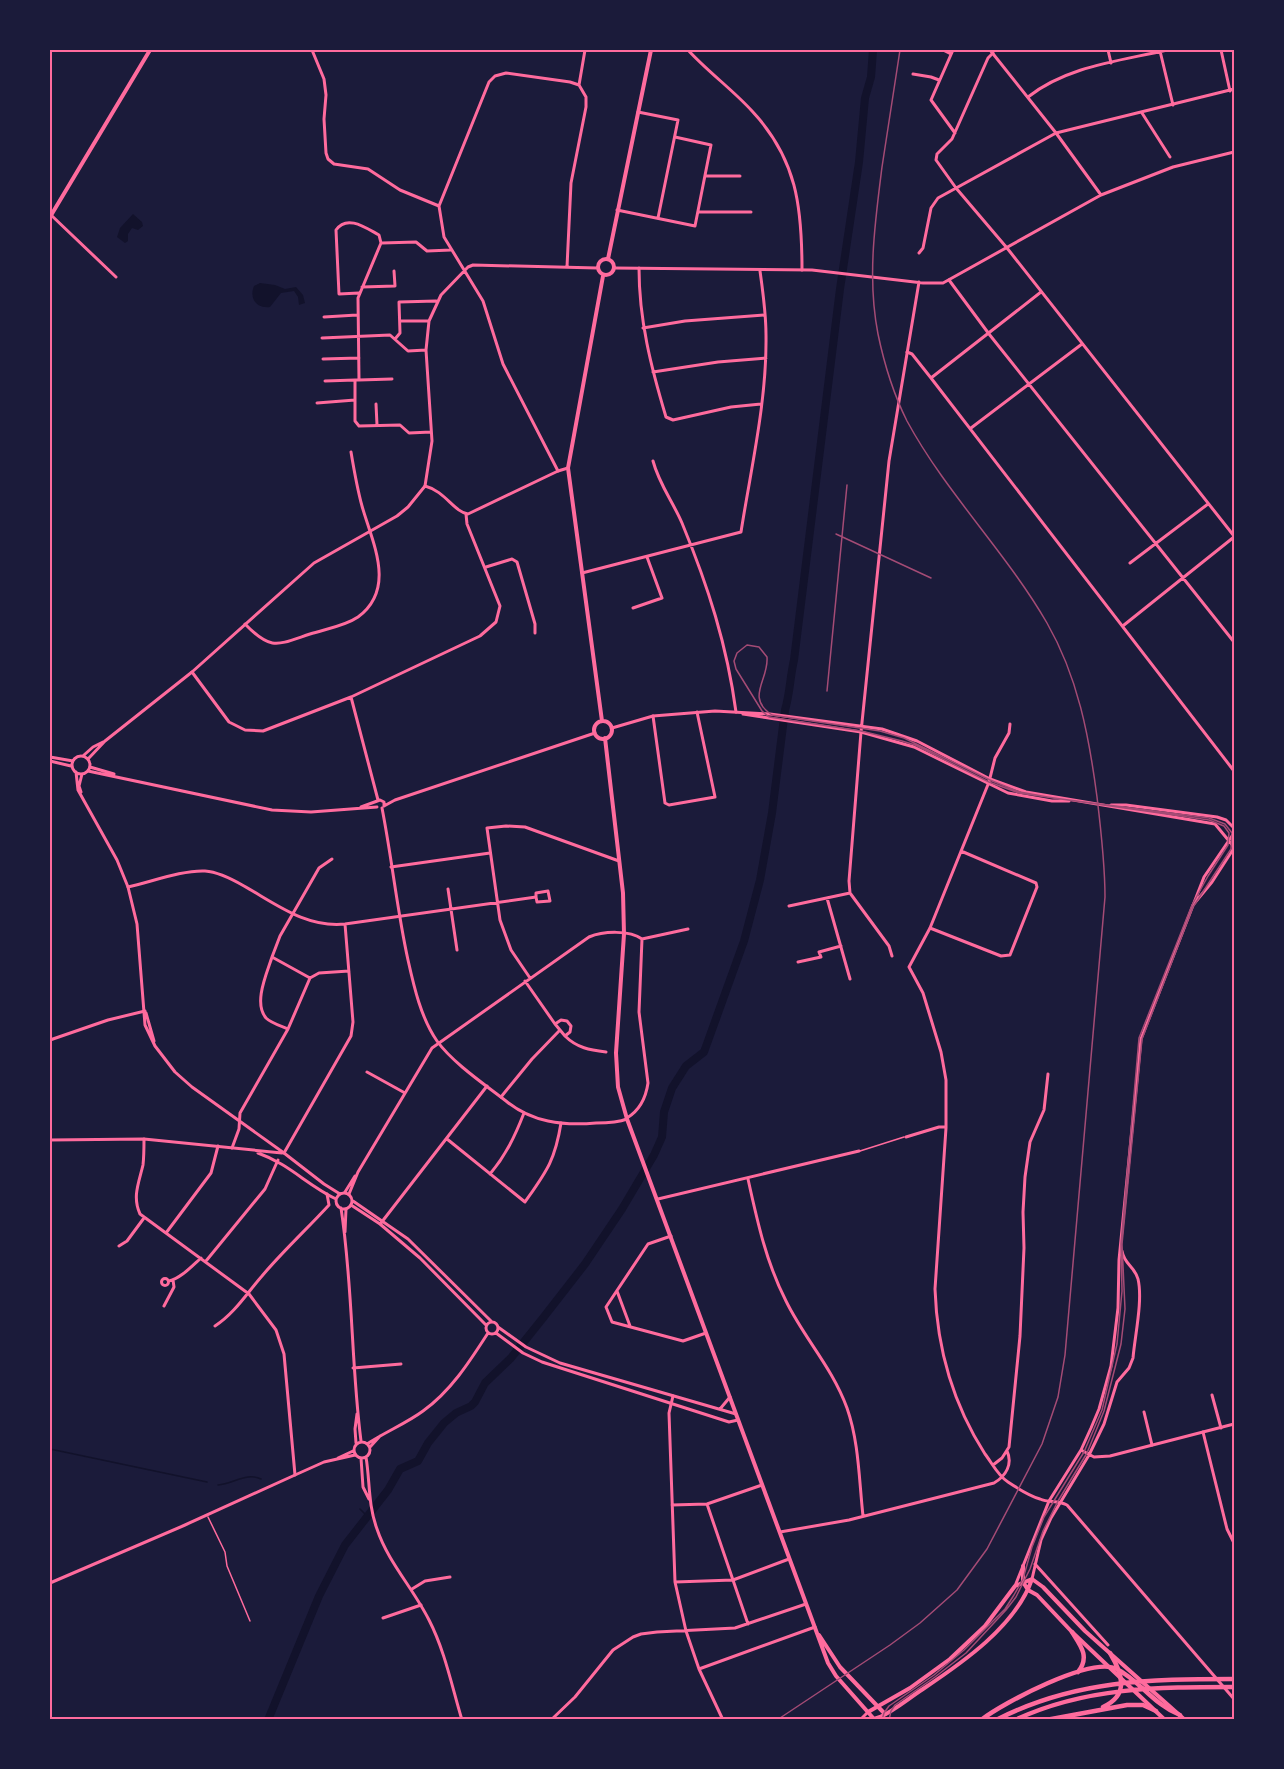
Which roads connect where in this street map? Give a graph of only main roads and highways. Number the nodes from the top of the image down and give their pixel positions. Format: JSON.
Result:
{"nodes":[{"id":1,"x":150,"y":50,"type":"edge"},
{"id":2,"x":651,"y":50,"type":"edge"},
{"id":3,"x":50,"y":216,"type":"edge"},
{"id":4,"x":608,"y":259,"type":"junction"},
{"id":5,"x":603,"y":276,"type":"junction"},
{"id":6,"x":602,"y":721,"type":"junction"},
{"id":7,"x":605,"y":738,"type":"junction"},
{"id":8,"x":1023,"y":1566,"type":"road end"},
{"id":9,"x":1032,"y":1579,"type":"junction"},
{"id":10,"x":1024,"y":1583,"type":"junction"},
{"id":11,"x":1028,"y":1590,"type":"junction"},
{"id":12,"x":816,"y":1630,"type":"junction"},
{"id":13,"x":1072,"y":1632,"type":"junction"},
{"id":14,"x":1110,"y":1653,"type":"junction"},
{"id":15,"x":1108,"y":1666,"type":"junction"},
{"id":16,"x":1120,"y":1671,"type":"junction"},
{"id":17,"x":1077,"y":1673,"type":"junction"},
{"id":18,"x":1121,"y":1679,"type":"junction"},
{"id":19,"x":1234,"y":1679,"type":"edge"},
{"id":20,"x":1234,"y":1687,"type":"edge"},
{"id":21,"x":878,"y":1707,"type":"junction"},
{"id":22,"x":1095,"y":1710,"type":"junction"},
{"id":23,"x":1156,"y":1711,"type":"junction"},
{"id":24,"x":868,"y":1712,"type":"junction"},
{"id":25,"x":1180,"y":1714,"type":"junction"},
{"id":26,"x":885,"y":1715,"type":"junction"},
{"id":27,"x":874,"y":1719,"type":"edge"},
{"id":28,"x":981,"y":1719,"type":"edge"},
{"id":29,"x":996,"y":1719,"type":"edge"},
{"id":30,"x":1015,"y":1719,"type":"edge"},
{"id":31,"x":1046,"y":1719,"type":"edge"},
{"id":32,"x":1165,"y":1719,"type":"edge"},
{"id":33,"x":1185,"y":1719,"type":"edge"}],
"edges":[{"from":1,"to":3,"type":"main road"},
{"from":2,"to":4,"type":"main road"},
{"from":4,"to":5,"type":"main road"},
{"from":4,"to":5,"type":"main road"},
{"from":5,"to":6,"type":"main road"},
{"from":6,"to":7,"type":"main road"},
{"from":6,"to":7,"type":"main road"},
{"from":7,"to":12,"type":"main road"},
{"from":8,"to":10,"type":"main road"},
{"from":9,"to":10,"type":"main road"},
{"from":9,"to":11,"type":"main road"},
{"from":9,"to":14,"type":"main road"},
{"from":10,"to":11,"type":"main road"},
{"from":10,"to":21,"type":"main road"},
{"from":11,"to":13,"type":"main road"},
{"from":11,"to":26,"type":"main road"},
{"from":12,"to":21,"type":"main road"},
{"from":12,"to":24,"type":"main road"},
{"from":13,"to":15,"type":"main road"},
{"from":13,"to":17,"type":"highway"},
{"from":14,"to":16,"type":"highway"},
{"from":14,"to":25,"type":"main road"},
{"from":15,"to":16,"type":"highway"},
{"from":15,"to":17,"type":"highway"},
{"from":15,"to":18,"type":"main road"},
{"from":16,"to":18,"type":"highway"},
{"from":16,"to":25,"type":"highway"},
{"from":17,"to":28,"type":"highway"},
{"from":18,"to":22,"type":"highway"},
{"from":18,"to":23,"type":"main road"},
{"from":19,"to":29,"type":"highway"},
{"from":20,"to":30,"type":"highway"},
{"from":21,"to":24,"type":"main road"},
{"from":21,"to":26,"type":"main road"},
{"from":22,"to":23,"type":"highway"},
{"from":22,"to":31,"type":"highway"},
{"from":23,"to":32,"type":"main road"},
{"from":24,"to":27,"type":"main road"},
{"from":25,"to":33,"type":"main road"},
{"from":26,"to":27,"type":"main road"}]}
